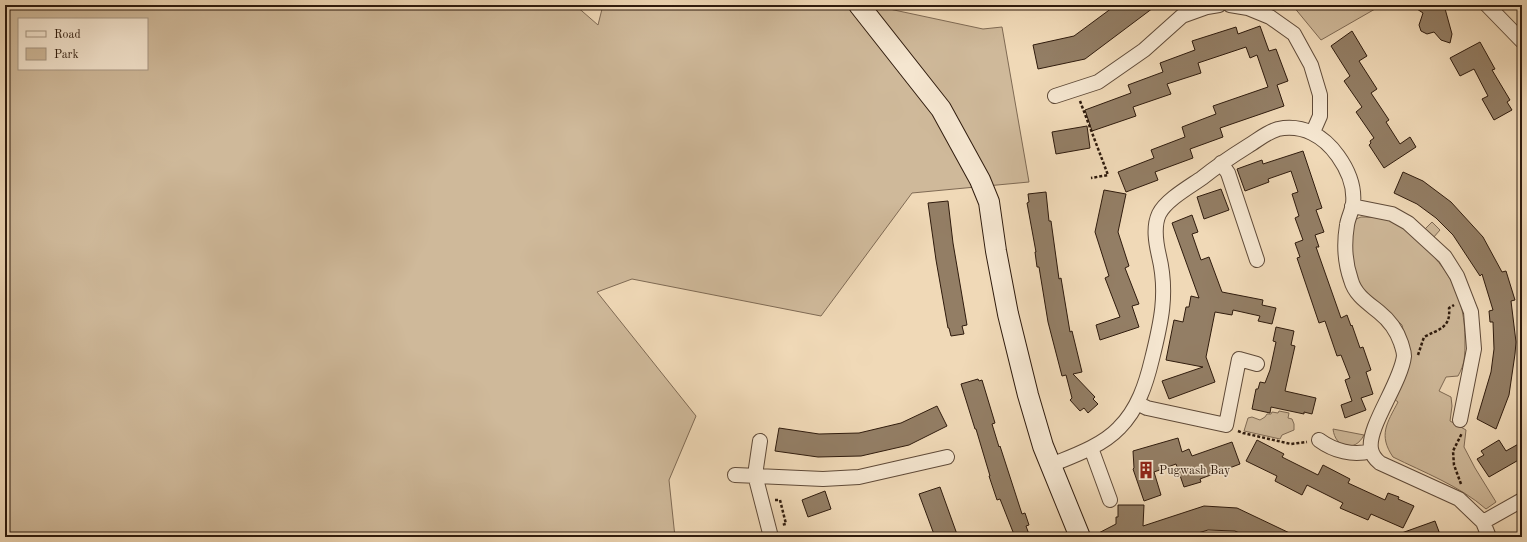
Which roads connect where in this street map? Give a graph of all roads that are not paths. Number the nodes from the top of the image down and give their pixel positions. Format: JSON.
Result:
{"nodes":[{"id":1,"x":859,"y":5,"type":"edge"},
{"id":2,"x":1220,"y":5,"type":"edge"},
{"id":3,"x":1230,"y":5,"type":"edge"},
{"id":4,"x":1487,"y":5,"type":"edge"},
{"id":5,"x":1522,"y":40,"type":"edge"},
{"id":6,"x":1055,"y":96,"type":"dead end"},
{"id":7,"x":1313,"y":132,"type":"junction"},
{"id":8,"x":1221,"y":163,"type":"junction"},
{"id":9,"x":1352,"y":206,"type":"junction"},
{"id":10,"x":1257,"y":260,"type":"dead end"},
{"id":11,"x":1257,"y":364,"type":"dead end"},
{"id":12,"x":1137,"y":403,"type":"junction"},
{"id":13,"x":1460,"y":420,"type":"road end"},
{"id":14,"x":1319,"y":440,"type":"road end"},
{"id":15,"x":760,"y":441,"type":"dead end"},
{"id":16,"x":1091,"y":448,"type":"junction"},
{"id":17,"x":1371,"y":450,"type":"junction"},
{"id":18,"x":948,"y":457,"type":"dead end"},
{"id":19,"x":1051,"y":465,"type":"junction"},
{"id":20,"x":734,"y":475,"type":"dead end"},
{"id":21,"x":755,"y":475,"type":"junction"},
{"id":22,"x":1110,"y":500,"type":"dead end"},
{"id":23,"x":1522,"y":500,"type":"edge"},
{"id":24,"x":1483,"y":522,"type":"junction"},
{"id":25,"x":771,"y":537,"type":"edge"},
{"id":26,"x":1080,"y":537,"type":"edge"},
{"id":27,"x":1489,"y":537,"type":"edge"}],
"edges":[{"from":1,"to":19,"type":"street"},
{"from":2,"to":6,"type":"street"},
{"from":3,"to":7,"type":"street"},
{"from":4,"to":5,"type":"street"},
{"from":7,"to":8,"type":"street"},
{"from":7,"to":9,"type":"street"},
{"from":8,"to":10,"type":"street"},
{"from":8,"to":12,"type":"street"},
{"from":9,"to":13,"type":"street"},
{"from":9,"to":17,"type":"street"},
{"from":11,"to":12,"type":"street"},
{"from":12,"to":16,"type":"street"},
{"from":14,"to":17,"type":"street"},
{"from":15,"to":21,"type":"street"},
{"from":16,"to":19,"type":"street"},
{"from":16,"to":22,"type":"street"},
{"from":17,"to":24,"type":"street"},
{"from":18,"to":21,"type":"street"},
{"from":19,"to":26,"type":"street"},
{"from":20,"to":21,"type":"street"},
{"from":21,"to":25,"type":"street"},
{"from":23,"to":24,"type":"street"},
{"from":24,"to":27,"type":"street"}]}
